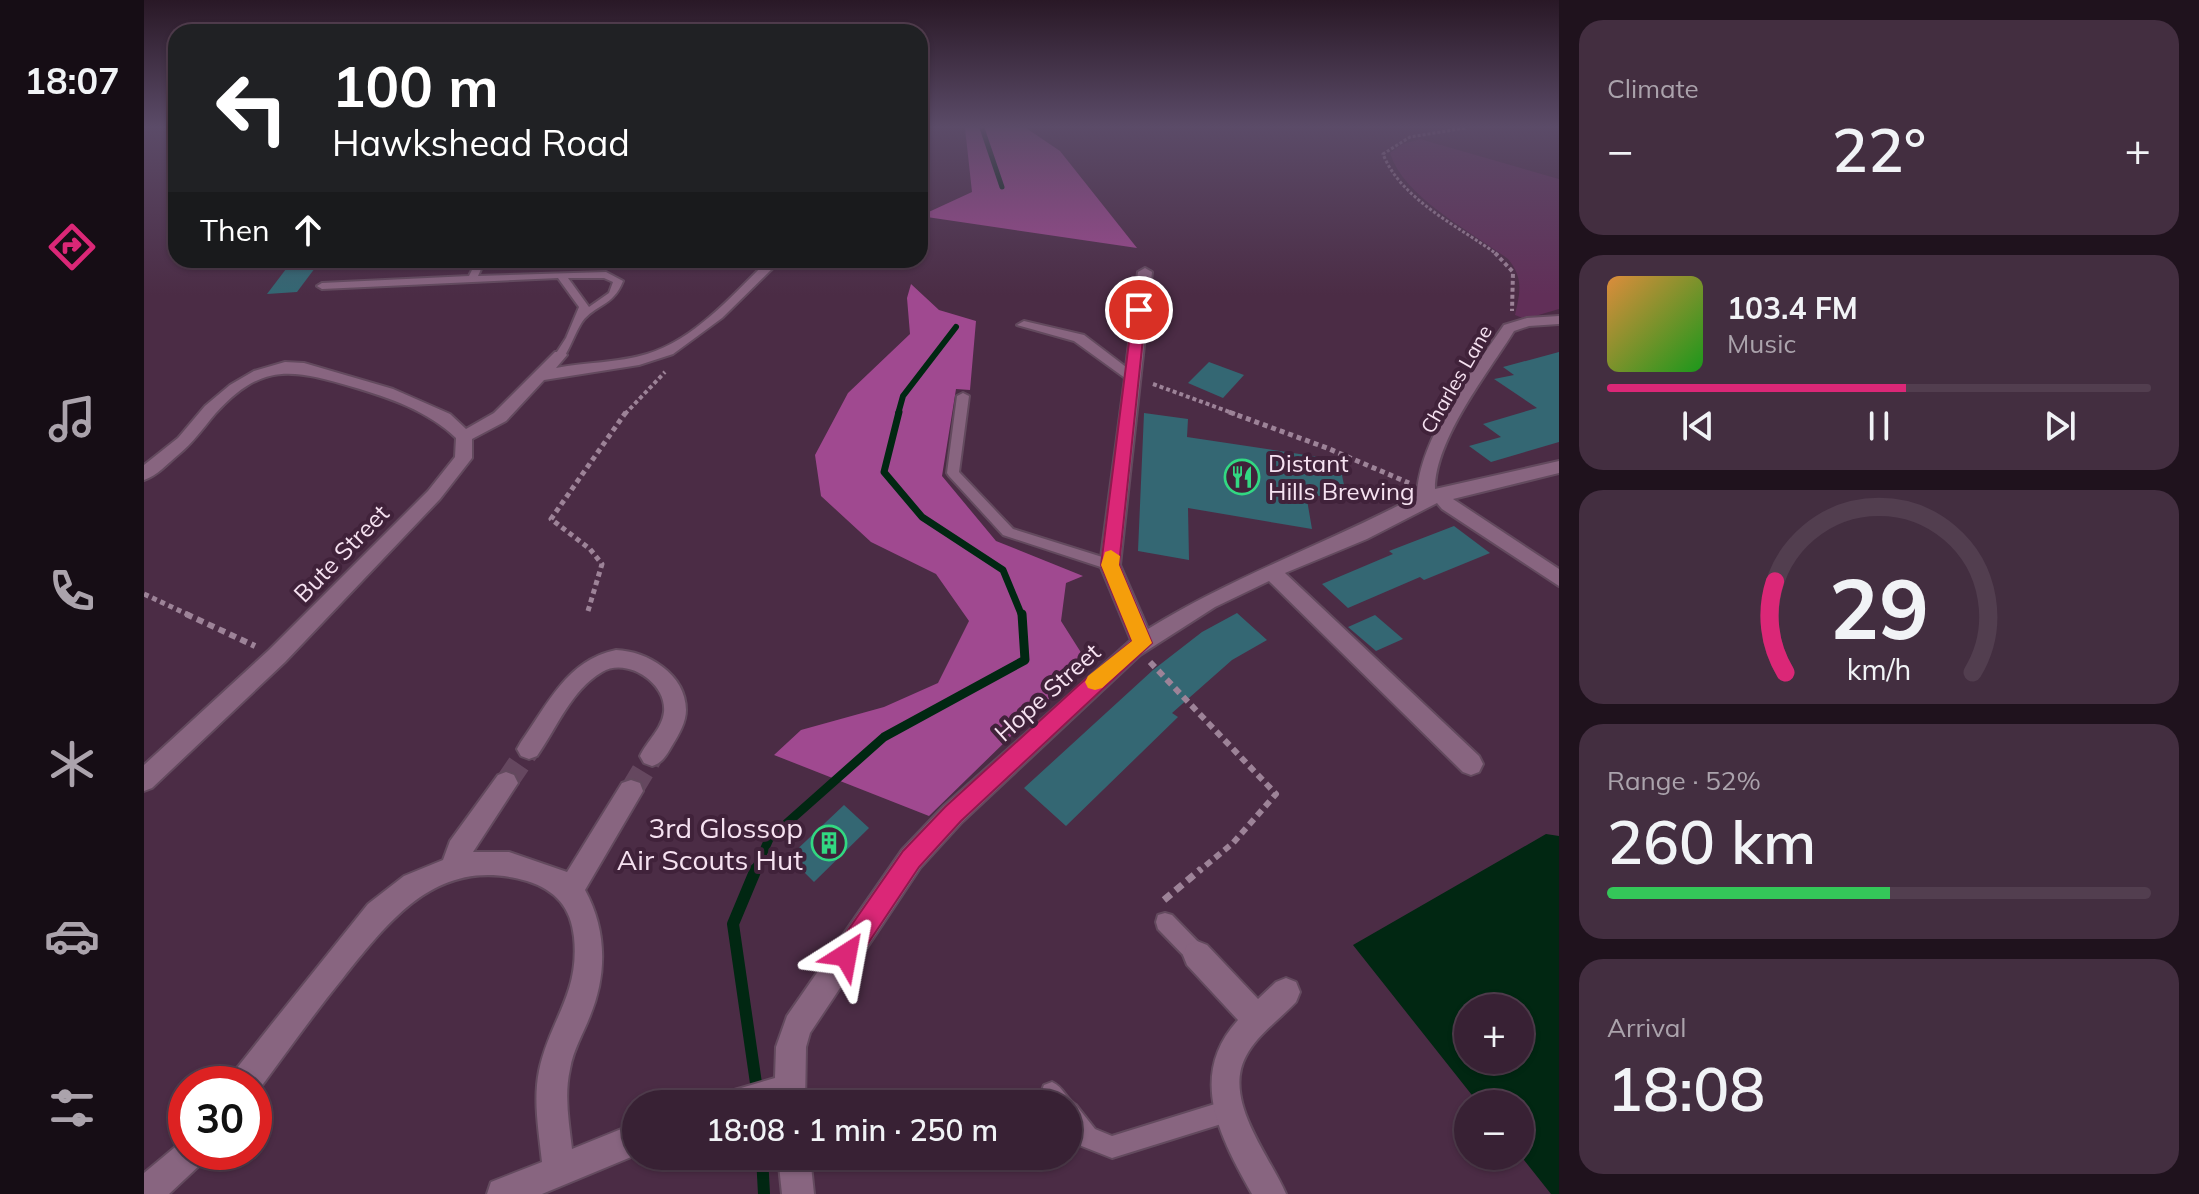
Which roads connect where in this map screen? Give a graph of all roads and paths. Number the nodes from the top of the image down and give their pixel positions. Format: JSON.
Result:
{"nodes":[{"id":1,"x":1403,"y":184,"type":"edge"},
{"id":2,"x":477,"y":268,"type":"edge"},
{"id":3,"x":766,"y":268,"type":"edge"},
{"id":4,"x":1145,"y":272,"type":"dead end"},
{"id":5,"x":561,"y":275,"type":"junction"},
{"id":6,"x":472,"y":279,"type":"junction"},
{"id":7,"x":322,"y":286,"type":"dead end"},
{"id":8,"x":578,"y":320,"type":"junction"},
{"id":9,"x":1559,"y":320,"type":"edge"},
{"id":10,"x":1024,"y":325,"type":"dead end"},
{"id":11,"x":1509,"y":328,"type":"junction"},
{"id":12,"x":691,"y":335,"type":"junction"},
{"id":13,"x":560,"y":355,"type":"joint"},
{"id":14,"x":542,"y":376,"type":"junction"},
{"id":15,"x":1132,"y":376,"type":"junction"},
{"id":16,"x":963,"y":396,"type":"dead end"},
{"id":17,"x":464,"y":437,"type":"junction"},
{"id":18,"x":1559,"y":467,"type":"edge"},
{"id":19,"x":144,"y":474,"type":"edge"},
{"id":20,"x":1430,"y":494,"type":"junction"},
{"id":21,"x":1110,"y":565,"type":"junction"},
{"id":22,"x":1271,"y":571,"type":"junction"},
{"id":23,"x":1559,"y":579,"type":"edge"},
{"id":24,"x":144,"y":594,"type":"edge"},
{"id":25,"x":588,"y":611,"type":"dead end"},
{"id":26,"x":1138,"y":646,"type":"junction"},
{"id":27,"x":277,"y":656,"type":"junction"},
{"id":28,"x":529,"y":749,"type":"tunnel mouth"},
{"id":29,"x":652,"y":756,"type":"tunnel mouth"},
{"id":30,"x":1471,"y":764,"type":"dead end"},
{"id":31,"x":144,"y":780,"type":"edge"},
{"id":32,"x":506,"y":783,"type":"tunnel mouth"},
{"id":33,"x":631,"y":791,"type":"tunnel mouth"},
{"id":34,"x":452,"y":868,"type":"junction"},
{"id":35,"x":571,"y":889,"type":"junction"},
{"id":36,"x":1165,"y":922,"type":"joint"},
{"id":37,"x":1197,"y":955,"type":"joint"},
{"id":38,"x":1286,"y":992,"type":"dead end"},
{"id":39,"x":1259,"y":1021,"type":"junction"},
{"id":40,"x":257,"y":1066,"type":"edge"},
{"id":41,"x":786,"y":1090,"type":"edge"},
{"id":42,"x":1231,"y":1110,"type":"junction"},
{"id":43,"x":1082,"y":1131,"type":"edge"},
{"id":44,"x":622,"y":1145,"type":"edge"},
{"id":45,"x":171,"y":1170,"type":"edge"},
{"id":46,"x":559,"y":1170,"type":"junction"},
{"id":47,"x":795,"y":1170,"type":"edge"},
{"id":48,"x":145,"y":1194,"type":"edge"},
{"id":49,"x":503,"y":1194,"type":"edge"},
{"id":50,"x":798,"y":1194,"type":"edge"},
{"id":51,"x":1270,"y":1194,"type":"edge"}],
"edges":[{"from":1,"to":11,"type":"path"},
{"from":2,"to":6,"type":"lane"},
{"from":3,"to":12,"type":"street"},
{"from":4,"to":15,"type":"street"},
{"from":5,"to":6,"type":"lane"},
{"from":5,"to":8,"type":"lane"},
{"from":5,"to":8,"type":"lane"},
{"from":6,"to":7,"type":"lane"},
{"from":8,"to":13,"type":"lane"},
{"from":9,"to":11,"type":"street","name":"Charles Lane"},
{"from":10,"to":15,"type":"street"},
{"from":11,"to":20,"type":"street","name":"Charles Lane"},
{"from":12,"to":14,"type":"street"},
{"from":12,"to":25,"type":"path"},
{"from":13,"to":14,"type":"street"},
{"from":14,"to":17,"type":"street"},
{"from":15,"to":20,"type":"path"},
{"from":15,"to":21,"type":"street"},
{"from":16,"to":21,"type":"lane"},
{"from":17,"to":19,"type":"street"},
{"from":17,"to":27,"type":"street","name":"Bute Street"},
{"from":18,"to":20,"type":"street","name":"Hope Street"},
{"from":20,"to":22,"type":"street","name":"Hope Street"},
{"from":20,"to":23,"type":"street"},
{"from":21,"to":26,"type":"street"},
{"from":22,"to":26,"type":"street","name":"Hope Street"},
{"from":22,"to":30,"type":"street"},
{"from":24,"to":27,"type":"path"},
{"from":26,"to":36,"type":"path"},
{"from":26,"to":41,"type":"street","name":"Hope Street"},
{"from":27,"to":31,"type":"street","name":"Bute Street"},
{"from":28,"to":29,"type":"street"},
{"from":32,"to":34,"type":"street"},
{"from":33,"to":35,"type":"street"},
{"from":34,"to":35,"type":"street"},
{"from":34,"to":40,"type":"street"},
{"from":35,"to":46,"type":"street"},
{"from":36,"to":37,"type":"lane"},
{"from":37,"to":39,"type":"street"},
{"from":38,"to":39,"type":"street"},
{"from":39,"to":42,"type":"street"},
{"from":42,"to":43,"type":"lane"},
{"from":42,"to":51,"type":"street"},
{"from":44,"to":46,"type":"street"},
{"from":45,"to":48,"type":"street"},
{"from":46,"to":49,"type":"street"},
{"from":47,"to":50,"type":"street"}]}
